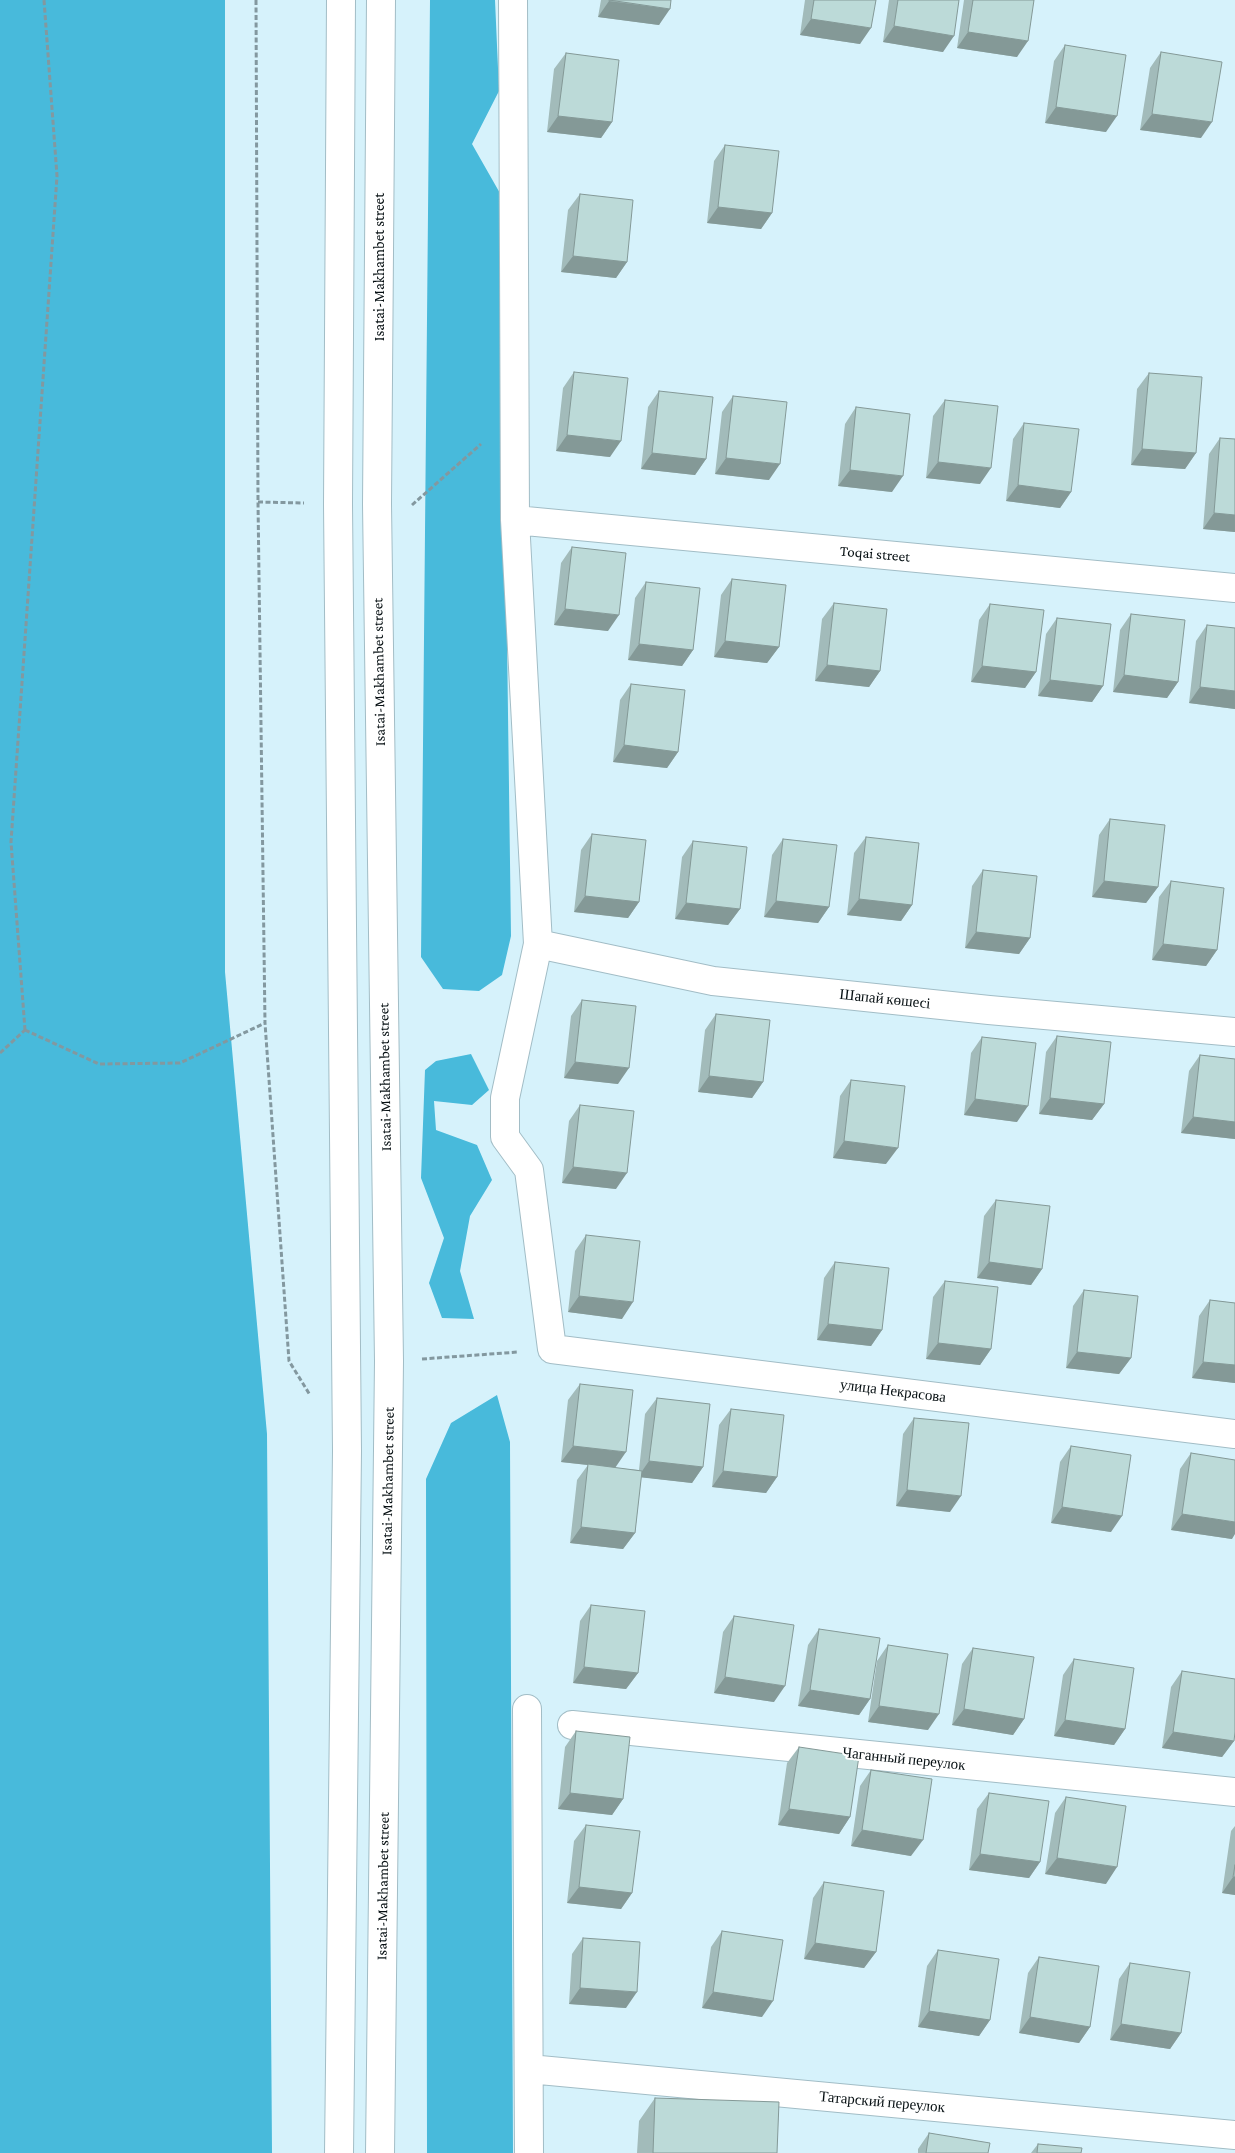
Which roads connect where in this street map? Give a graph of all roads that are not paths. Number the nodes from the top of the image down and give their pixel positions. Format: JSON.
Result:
{"nodes":[{"id":1,"x":341,"y":0,"type":"edge"},
{"id":2,"x":381,"y":0,"type":"edge"},
{"id":3,"x":513,"y":0,"type":"edge"},
{"id":4,"x":515,"y":520,"type":"junction"},
{"id":5,"x":1235,"y":588,"type":"edge"},
{"id":6,"x":538,"y":944,"type":"junction"},
{"id":7,"x":1235,"y":1032,"type":"edge"},
{"id":8,"x":1235,"y":1434,"type":"edge"},
{"id":9,"x":527,"y":1709,"type":"dead end"},
{"id":10,"x":572,"y":1725,"type":"dead end"},
{"id":11,"x":1235,"y":1792,"type":"edge"},
{"id":12,"x":529,"y":2069,"type":"junction"},
{"id":13,"x":1235,"y":2135,"type":"edge"},
{"id":14,"x":339,"y":2153,"type":"edge"},
{"id":15,"x":380,"y":2153,"type":"edge"},
{"id":16,"x":529,"y":2153,"type":"edge"}],
"edges":[{"from":1,"to":14,"type":"main road"},
{"from":2,"to":15,"type":"main road","name":"Isatai-Makhambet street"},
{"from":3,"to":4,"type":"main road"},
{"from":4,"to":5,"type":"main road","name":"Toqai street"},
{"from":4,"to":6,"type":"main road"},
{"from":6,"to":7,"type":"main road","name":"Шапай көшесі"},
{"from":6,"to":8,"type":"main road","name":"улица Некрасова"},
{"from":9,"to":12,"type":"main road"},
{"from":10,"to":11,"type":"main road","name":"Чаганный переулок"},
{"from":12,"to":13,"type":"main road","name":"Татарский переулок"},
{"from":12,"to":16,"type":"main road"}]}
